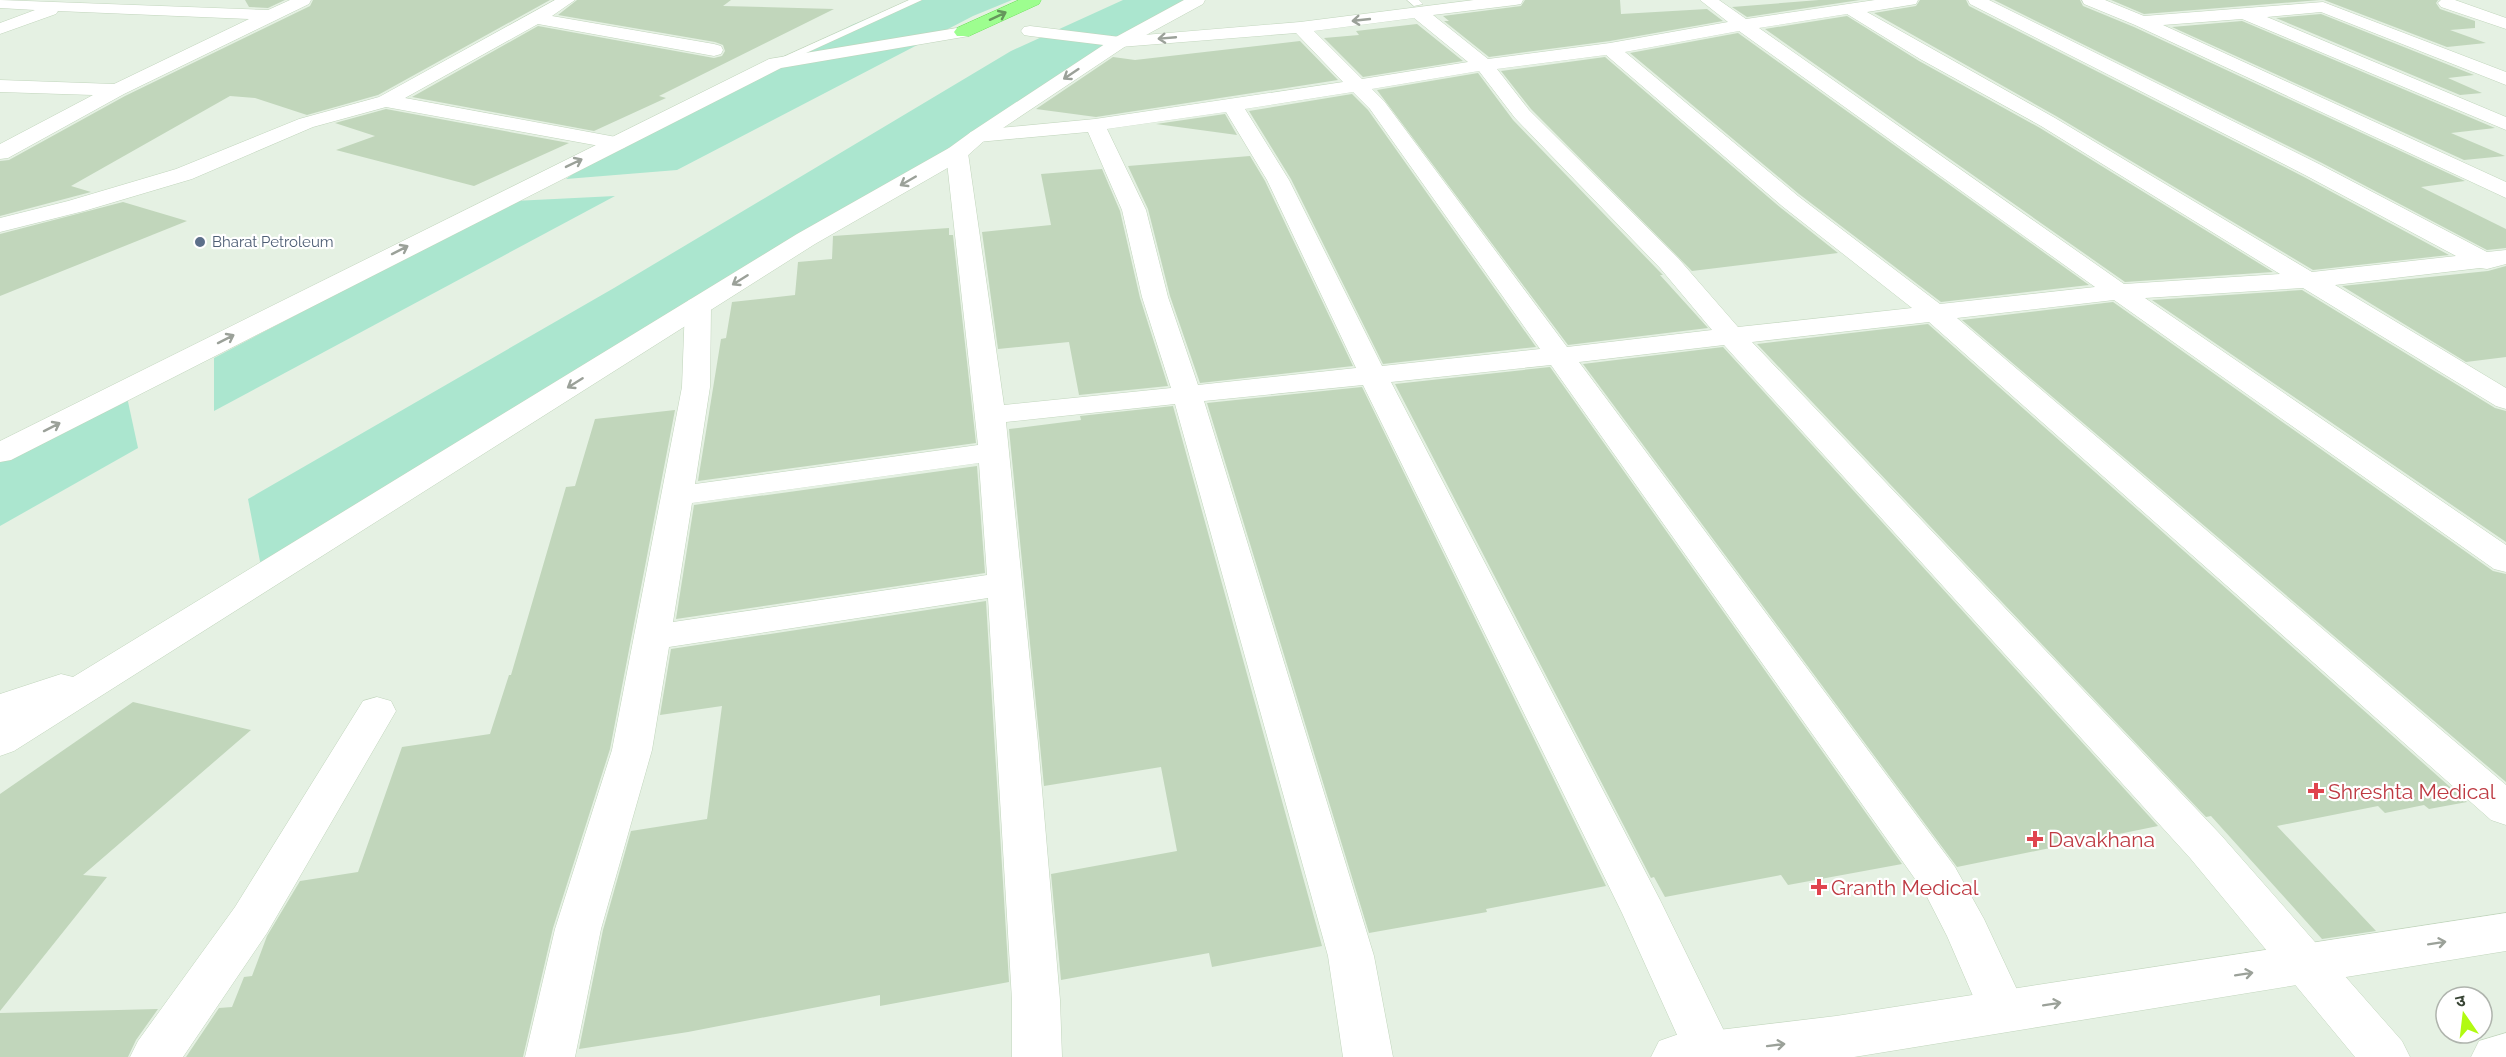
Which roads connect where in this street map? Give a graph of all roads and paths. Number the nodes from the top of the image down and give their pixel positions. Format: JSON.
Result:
{"nodes":[{"id":1,"x":303,"y":0,"type":"edge"},
{"id":2,"x":567,"y":0,"type":"edge"},
{"id":3,"x":916,"y":0,"type":"edge"},
{"id":4,"x":1033,"y":0,"type":"edge"},
{"id":5,"x":1197,"y":0,"type":"edge"},
{"id":6,"x":1515,"y":0,"type":"edge"},
{"id":7,"x":1708,"y":0,"type":"edge"},
{"id":8,"x":1910,"y":0,"type":"edge"},
{"id":9,"x":1976,"y":0,"type":"edge"},
{"id":10,"x":2090,"y":0,"type":"edge"},
{"id":11,"x":0,"y":3,"type":"edge"},
{"id":12,"x":66,"y":3,"type":"edge"},
{"id":13,"x":2447,"y":3,"type":"dead end"},
{"id":14,"x":1416,"y":6,"type":"edge"},
{"id":15,"x":1852,"y":10,"type":"junction"},
{"id":16,"x":2243,"y":12,"type":"junction"},
{"id":17,"x":271,"y":15,"type":"junction"},
{"id":18,"x":536,"y":18,"type":"junction"},
{"id":19,"x":2141,"y":21,"type":"junction"},
{"id":20,"x":2506,"y":24,"type":"edge"},
{"id":21,"x":1741,"y":25,"type":"junction"},
{"id":22,"x":1300,"y":27,"type":"junction"},
{"id":23,"x":0,"y":29,"type":"edge"},
{"id":24,"x":1030,"y":31,"type":"dead end"},
{"id":25,"x":963,"y":32,"type":"joint"},
{"id":26,"x":1120,"y":42,"type":"junction"},
{"id":27,"x":1611,"y":49,"type":"junction"},
{"id":28,"x":714,"y":50,"type":"dead end"},
{"id":29,"x":776,"y":63,"type":"junction"},
{"id":30,"x":1484,"y":65,"type":"junction"},
{"id":31,"x":2506,"y":79,"type":"edge"},
{"id":32,"x":1357,"y":84,"type":"junction"},
{"id":33,"x":0,"y":86,"type":"edge"},
{"id":34,"x":117,"y":90,"type":"junction"},
{"id":35,"x":386,"y":101,"type":"junction"},
{"id":36,"x":1232,"y":105,"type":"junction"},
{"id":37,"x":2506,"y":124,"type":"edge"},
{"id":38,"x":1095,"y":125,"type":"junction"},
{"id":39,"x":616,"y":142,"type":"junction"},
{"id":40,"x":967,"y":144,"type":"junction"},
{"id":41,"x":0,"y":153,"type":"edge"},
{"id":42,"x":2506,"y":191,"type":"edge"},
{"id":43,"x":0,"y":225,"type":"edge"},
{"id":44,"x":2498,"y":262,"type":"edge"},
{"id":45,"x":2306,"y":279,"type":"junction"},
{"id":46,"x":2119,"y":292,"type":"junction"},
{"id":47,"x":698,"y":306,"type":"junction"},
{"id":48,"x":1935,"y":313,"type":"junction"},
{"id":49,"x":1731,"y":336,"type":"junction"},
{"id":50,"x":1557,"y":356,"type":"junction"},
{"id":51,"x":1373,"y":375,"type":"junction"},
{"id":52,"x":1187,"y":394,"type":"junction"},
{"id":53,"x":2506,"y":400,"type":"edge"},
{"id":54,"x":991,"y":415,"type":"junction"},
{"id":55,"x":995,"y":452,"type":"junction"},
{"id":56,"x":0,"y":453,"type":"edge"},
{"id":57,"x":676,"y":496,"type":"junction"},
{"id":58,"x":2506,"y":561,"type":"edge"},
{"id":59,"x":1005,"y":584,"type":"junction"},
{"id":60,"x":651,"y":637,"type":"junction"},
{"id":61,"x":124,"y":663,"type":"junction"},
{"id":62,"x":0,"y":709,"type":"edge"},
{"id":63,"x":377,"y":711,"type":"dead end"},
{"id":64,"x":0,"y":741,"type":"edge"},
{"id":65,"x":2506,"y":809,"type":"edge"},
{"id":66,"x":2506,"y":932,"type":"edge"},
{"id":67,"x":2305,"y":964,"type":"junction"},
{"id":68,"x":2003,"y":1011,"type":"junction"},
{"id":69,"x":1693,"y":1055,"type":"edge"},
{"id":70,"x":2506,"y":1055,"type":"edge"},
{"id":71,"x":155,"y":1057,"type":"edge"},
{"id":72,"x":550,"y":1057,"type":"edge"},
{"id":73,"x":1037,"y":1057,"type":"edge"},
{"id":74,"x":1368,"y":1057,"type":"edge"},
{"id":75,"x":2385,"y":1057,"type":"edge"},
{"id":76,"x":2496,"y":1057,"type":"edge"}],
"edges":[{"from":1,"to":17,"type":"street"},
{"from":2,"to":18,"type":"street"},
{"from":3,"to":29,"type":"lane"},
{"from":25,"to":4,"type":"main road","one_way":true},
{"from":5,"to":26,"type":"street"},
{"from":6,"to":14,"type":"street"},
{"from":7,"to":21,"type":"street"},
{"from":8,"to":15,"type":"street"},
{"from":9,"to":44,"type":"street"},
{"from":10,"to":19,"type":"street"},
{"from":11,"to":12,"type":"street"},
{"from":12,"to":17,"type":"street"},
{"from":12,"to":23,"type":"street"},
{"from":13,"to":20,"type":"street"},
{"from":14,"to":22,"type":"street","one_way":true},
{"from":14,"to":30,"type":"street"},
{"from":15,"to":21,"type":"street"},
{"from":15,"to":45,"type":"street"},
{"from":16,"to":19,"type":"street"},
{"from":16,"to":31,"type":"street"},
{"from":16,"to":37,"type":"street"},
{"from":17,"to":34,"type":"street"},
{"from":18,"to":28,"type":"street"},
{"from":18,"to":35,"type":"street"},
{"from":19,"to":42,"type":"street"},
{"from":21,"to":27,"type":"street"},
{"from":21,"to":46,"type":"street"},
{"from":22,"to":26,"type":"street","one_way":true},
{"from":22,"to":32,"type":"street"},
{"from":24,"to":26,"type":"street"},
{"from":25,"to":29,"type":"street"},
{"from":26,"to":40,"type":"street","one_way":true},
{"from":27,"to":30,"type":"street"},
{"from":27,"to":48,"type":"street"},
{"from":29,"to":39,"type":"street"},
{"from":30,"to":32,"type":"street"},
{"from":30,"to":49,"type":"street"},
{"from":32,"to":36,"type":"street"},
{"from":32,"to":50,"type":"street"},
{"from":33,"to":34,"type":"street"},
{"from":34,"to":41,"type":"street"},
{"from":35,"to":39,"type":"street"},
{"from":35,"to":43,"type":"street"},
{"from":36,"to":38,"type":"street"},
{"from":36,"to":51,"type":"street"},
{"from":38,"to":40,"type":"street"},
{"from":38,"to":52,"type":"street"},
{"from":56,"to":39,"type":"street","one_way":true},
{"from":40,"to":47,"type":"street","one_way":true},
{"from":40,"to":54,"type":"street"},
{"from":44,"to":45,"type":"street"},
{"from":45,"to":46,"type":"street"},
{"from":45,"to":53,"type":"street"},
{"from":46,"to":48,"type":"street"},
{"from":46,"to":58,"type":"street"},
{"from":47,"to":57,"type":"street"},
{"from":47,"to":61,"type":"street","one_way":true},
{"from":48,"to":49,"type":"street"},
{"from":48,"to":65,"type":"street"},
{"from":49,"to":50,"type":"street"},
{"from":49,"to":67,"type":"street"},
{"from":50,"to":51,"type":"street"},
{"from":50,"to":68,"type":"street"},
{"from":51,"to":52,"type":"street"},
{"from":51,"to":69,"type":"street"},
{"from":52,"to":54,"type":"street"},
{"from":52,"to":74,"type":"street"},
{"from":54,"to":55,"type":"street"},
{"from":55,"to":57,"type":"street"},
{"from":55,"to":59,"type":"street"},
{"from":57,"to":60,"type":"street"},
{"from":59,"to":60,"type":"street"},
{"from":59,"to":73,"type":"street"},
{"from":60,"to":72,"type":"street"},
{"from":61,"to":62,"type":"street"},
{"from":61,"to":64,"type":"street"},
{"from":63,"to":71,"type":"street"},
{"from":67,"to":66,"type":"street","one_way":true},
{"from":68,"to":67,"type":"street","one_way":true},
{"from":67,"to":75,"type":"street"},
{"from":69,"to":68,"type":"street","one_way":true},
{"from":70,"to":76,"type":"street"}]}
